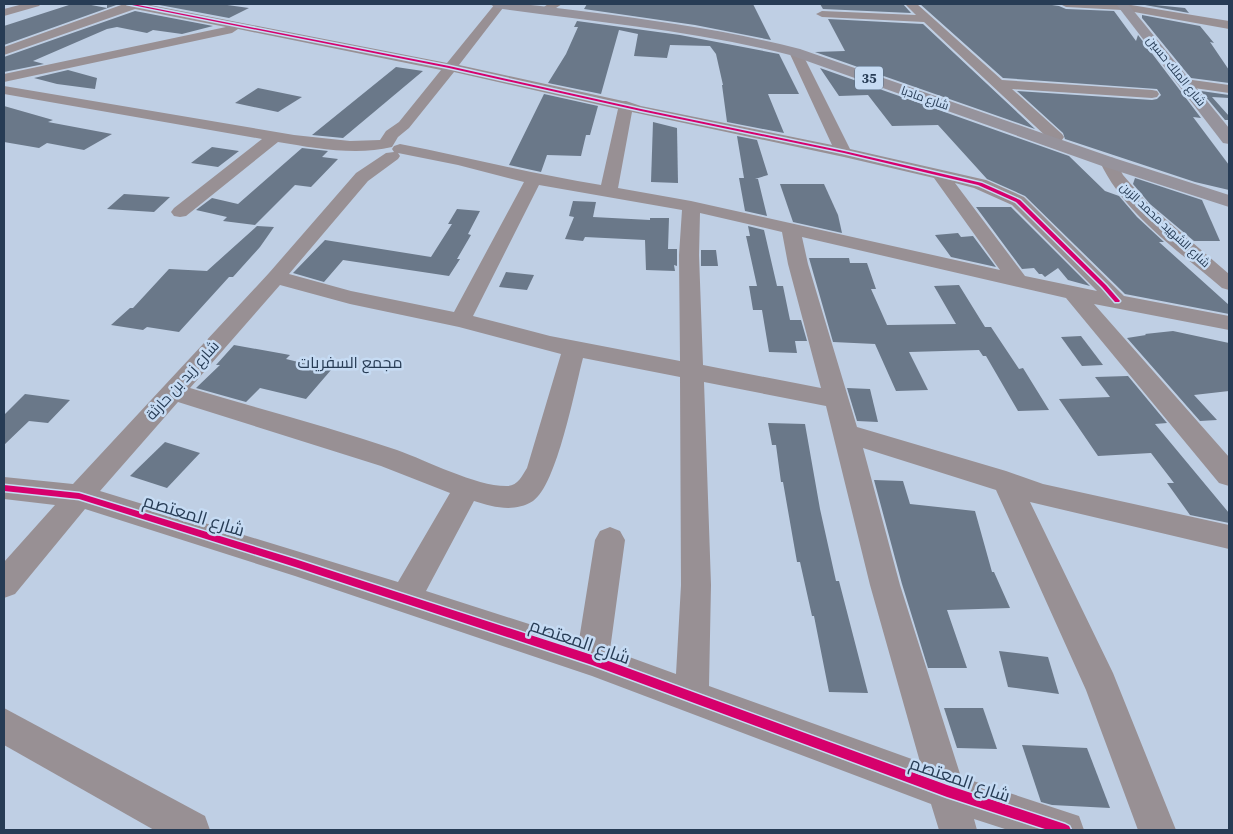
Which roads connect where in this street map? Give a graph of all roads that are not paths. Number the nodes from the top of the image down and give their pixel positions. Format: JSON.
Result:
{"nodes":[{"id":1,"x":24,"y":4,"type":"edge"},
{"id":2,"x":35,"y":4,"type":"edge"},
{"id":3,"x":131,"y":4,"type":"edge"},
{"id":4,"x":496,"y":4,"type":"edge"},
{"id":5,"x":501,"y":4,"type":"edge"},
{"id":6,"x":910,"y":4,"type":"edge"},
{"id":7,"x":1066,"y":4,"type":"edge"},
{"id":8,"x":1106,"y":4,"type":"edge"},
{"id":9,"x":1124,"y":5,"type":"edge"},
{"id":10,"x":545,"y":6,"type":"edge"},
{"id":11,"x":4,"y":12,"type":"edge"},
{"id":12,"x":822,"y":14,"type":"dead end"},
{"id":13,"x":928,"y":20,"type":"junction"},
{"id":14,"x":1229,"y":25,"type":"edge"},
{"id":15,"x":242,"y":27,"type":"junction"},
{"id":16,"x":4,"y":51,"type":"edge"},
{"id":17,"x":795,"y":52,"type":"junction"},
{"id":18,"x":449,"y":67,"type":"junction"},
{"id":19,"x":4,"y":78,"type":"edge"},
{"id":20,"x":1185,"y":83,"type":"junction"},
{"id":21,"x":999,"y":84,"type":"junction"},
{"id":22,"x":1229,"y":88,"type":"edge"},
{"id":23,"x":4,"y":90,"type":"edge"},
{"id":24,"x":1152,"y":94,"type":"dead end"},
{"id":25,"x":626,"y":105,"type":"junction"},
{"id":26,"x":1056,"y":136,"type":"junction"},
{"id":27,"x":275,"y":137,"type":"junction"},
{"id":28,"x":1229,"y":139,"type":"edge"},
{"id":29,"x":387,"y":150,"type":"junction"},
{"id":30,"x":844,"y":152,"type":"junction"},
{"id":31,"x":1108,"y":162,"type":"junction"},
{"id":32,"x":940,"y":175,"type":"junction"},
{"id":33,"x":534,"y":179,"type":"junction"},
{"id":34,"x":608,"y":192,"type":"junction"},
{"id":35,"x":1229,"y":194,"type":"edge"},
{"id":36,"x":1229,"y":201,"type":"edge"},
{"id":37,"x":691,"y":206,"type":"junction"},
{"id":38,"x":180,"y":212,"type":"dead end"},
{"id":39,"x":791,"y":230,"type":"junction"},
{"id":40,"x":276,"y":278,"type":"junction"},
{"id":41,"x":1018,"y":280,"type":"junction"},
{"id":42,"x":1229,"y":284,"type":"edge"},
{"id":43,"x":1073,"y":293,"type":"junction"},
{"id":44,"x":1116,"y":301,"type":"junction"},
{"id":45,"x":460,"y":320,"type":"junction"},
{"id":46,"x":1229,"y":323,"type":"edge"},
{"id":47,"x":574,"y":349,"type":"junction"},
{"id":48,"x":693,"y":372,"type":"junction"},
{"id":49,"x":173,"y":392,"type":"junction"},
{"id":50,"x":835,"y":400,"type":"junction"},
{"id":51,"x":846,"y":433,"type":"junction"},
{"id":52,"x":1229,"y":474,"type":"edge"},
{"id":53,"x":1006,"y":482,"type":"junction"},
{"id":54,"x":4,"y":488,"type":"edge"},
{"id":55,"x":468,"y":488,"type":"junction"},
{"id":56,"x":79,"y":496,"type":"junction"},
{"id":57,"x":1229,"y":537,"type":"edge"},
{"id":58,"x":610,"y":540,"type":"dead end"},
{"id":59,"x":4,"y":584,"type":"edge"},
{"id":60,"x":405,"y":599,"type":"junction"},
{"id":61,"x":592,"y":660,"type":"junction"},
{"id":62,"x":692,"y":698,"type":"junction"},
{"id":63,"x":4,"y":726,"type":"edge"},
{"id":64,"x":947,"y":791,"type":"junction"},
{"id":65,"x":190,"y":830,"type":"edge"},
{"id":66,"x":958,"y":830,"type":"edge"},
{"id":67,"x":1065,"y":830,"type":"edge"},
{"id":68,"x":1157,"y":830,"type":"edge"}],
"edges":[{"from":1,"to":11,"type":"street"},
{"from":2,"to":11,"type":"street"},
{"from":3,"to":15,"type":"street"},
{"from":3,"to":16,"type":"street"},
{"from":4,"to":5,"type":"main road","name":"شارع مادبا","number":"35"},
{"from":5,"to":10,"type":"main road","name":"شارع مادبا","number":"35"},
{"from":5,"to":18,"type":"street"},
{"from":6,"to":13,"type":"street"},
{"from":7,"to":9,"type":"street"},
{"from":8,"to":9,"type":"street"},
{"from":9,"to":14,"type":"street"},
{"from":9,"to":20,"type":"main road","name":"شارع الملك حسين"},
{"from":10,"to":17,"type":"main road","name":"شارع مادبا","number":"35"},
{"from":10,"to":26,"type":"main road","name":"شارع مادبا","number":"35"},
{"from":12,"to":13,"type":"street"},
{"from":13,"to":21,"type":"street"},
{"from":15,"to":18,"type":"street"},
{"from":15,"to":19,"type":"street"},
{"from":17,"to":30,"type":"street"},
{"from":17,"to":31,"type":"main road","name":"شارع مادبا","number":"35"},
{"from":18,"to":25,"type":"street"},
{"from":18,"to":29,"type":"street"},
{"from":20,"to":22,"type":"street"},
{"from":20,"to":28,"type":"main road","name":"شارع الملك حسين"},
{"from":21,"to":24,"type":"street"},
{"from":21,"to":26,"type":"street"},
{"from":23,"to":27,"type":"street"},
{"from":25,"to":30,"type":"street"},
{"from":25,"to":34,"type":"street"},
{"from":26,"to":35,"type":"main road","name":"شارع مادبا","number":"35"},
{"from":27,"to":29,"type":"street"},
{"from":27,"to":38,"type":"street"},
{"from":29,"to":33,"type":"street"},
{"from":29,"to":40,"type":"street","name":"شارع زيد بن حارثة"},
{"from":30,"to":32,"type":"street"},
{"from":31,"to":36,"type":"main road","name":"شارع مادبا","number":"35"},
{"from":31,"to":42,"type":"street","name":"شارع الشهيد محمد الزبن"},
{"from":32,"to":41,"type":"street"},
{"from":32,"to":44,"type":"street"},
{"from":33,"to":34,"type":"street"},
{"from":33,"to":45,"type":"street"},
{"from":34,"to":37,"type":"street"},
{"from":37,"to":39,"type":"street"},
{"from":37,"to":48,"type":"street"},
{"from":39,"to":41,"type":"street"},
{"from":39,"to":50,"type":"street"},
{"from":40,"to":45,"type":"street"},
{"from":40,"to":49,"type":"street","name":"شارع زيد بن حارثة"},
{"from":41,"to":43,"type":"street"},
{"from":43,"to":44,"type":"street"},
{"from":43,"to":52,"type":"street"},
{"from":44,"to":46,"type":"street"},
{"from":45,"to":47,"type":"street"},
{"from":47,"to":48,"type":"street"},
{"from":47,"to":55,"type":"street"},
{"from":48,"to":50,"type":"street"},
{"from":48,"to":62,"type":"street"},
{"from":49,"to":55,"type":"street"},
{"from":49,"to":56,"type":"street","name":"شارع زيد بن حارثة"},
{"from":50,"to":51,"type":"street"},
{"from":51,"to":53,"type":"street"},
{"from":51,"to":64,"type":"street"},
{"from":53,"to":57,"type":"street"},
{"from":53,"to":68,"type":"street"},
{"from":54,"to":56,"type":"street","name":"شارع المعتصم"},
{"from":55,"to":60,"type":"street"},
{"from":56,"to":59,"type":"street","name":"شارع زيد بن حارثة"},
{"from":56,"to":60,"type":"street","name":"شارع المعتصم"},
{"from":58,"to":61,"type":"street"},
{"from":60,"to":61,"type":"street","name":"شارع المعتصم"},
{"from":61,"to":62,"type":"street","name":"شارع المعتصم"},
{"from":62,"to":64,"type":"street","name":"شارع المعتصم"},
{"from":63,"to":65,"type":"street"},
{"from":64,"to":66,"type":"street"},
{"from":64,"to":67,"type":"street","name":"شارع المعتصم"}]}
